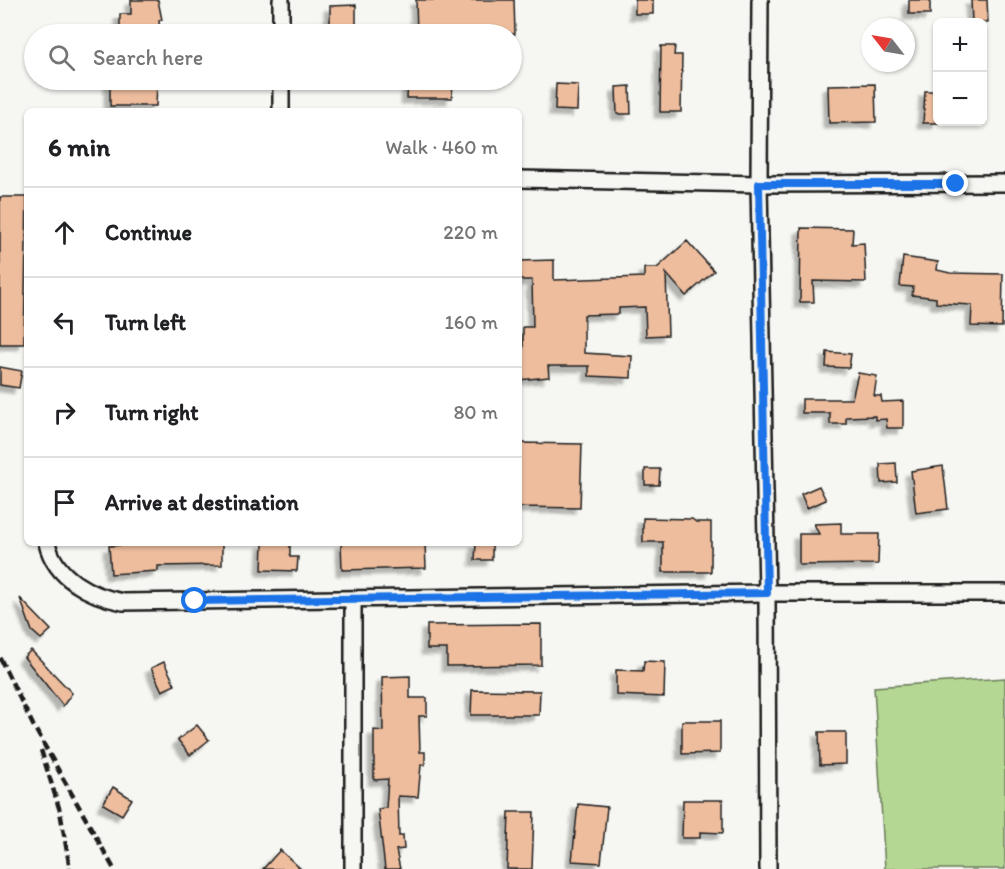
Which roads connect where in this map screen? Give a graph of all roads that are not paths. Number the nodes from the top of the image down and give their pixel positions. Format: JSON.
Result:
{"nodes":[{"id":1,"x":281,"y":0,"type":"edge"},
{"id":2,"x":760,"y":0,"type":"edge"},
{"id":3,"x":281,"y":24,"type":"edge"},
{"id":4,"x":281,"y":90,"type":"edge"},
{"id":5,"x":281,"y":108,"type":"edge"},
{"id":6,"x":522,"y":179,"type":"edge"},
{"id":7,"x":1005,"y":183,"type":"edge"},
{"id":8,"x":759,"y":184,"type":"junction"},
{"id":9,"x":48,"y":546,"type":"edge"},
{"id":10,"x":767,"y":593,"type":"junction"},
{"id":11,"x":1005,"y":594,"type":"edge"},
{"id":12,"x":353,"y":600,"type":"junction"},
{"id":13,"x":353,"y":869,"type":"edge"},
{"id":14,"x":768,"y":869,"type":"edge"}],
"edges":[{"from":1,"to":3,"type":"street"},
{"from":2,"to":8,"type":"street"},
{"from":4,"to":5,"type":"street"},
{"from":6,"to":8,"type":"street"},
{"from":7,"to":8,"type":"street"},
{"from":8,"to":10,"type":"street"},
{"from":9,"to":12,"type":"street"},
{"from":10,"to":11,"type":"street"},
{"from":10,"to":12,"type":"street"},
{"from":10,"to":14,"type":"street"},
{"from":12,"to":13,"type":"street"}]}
